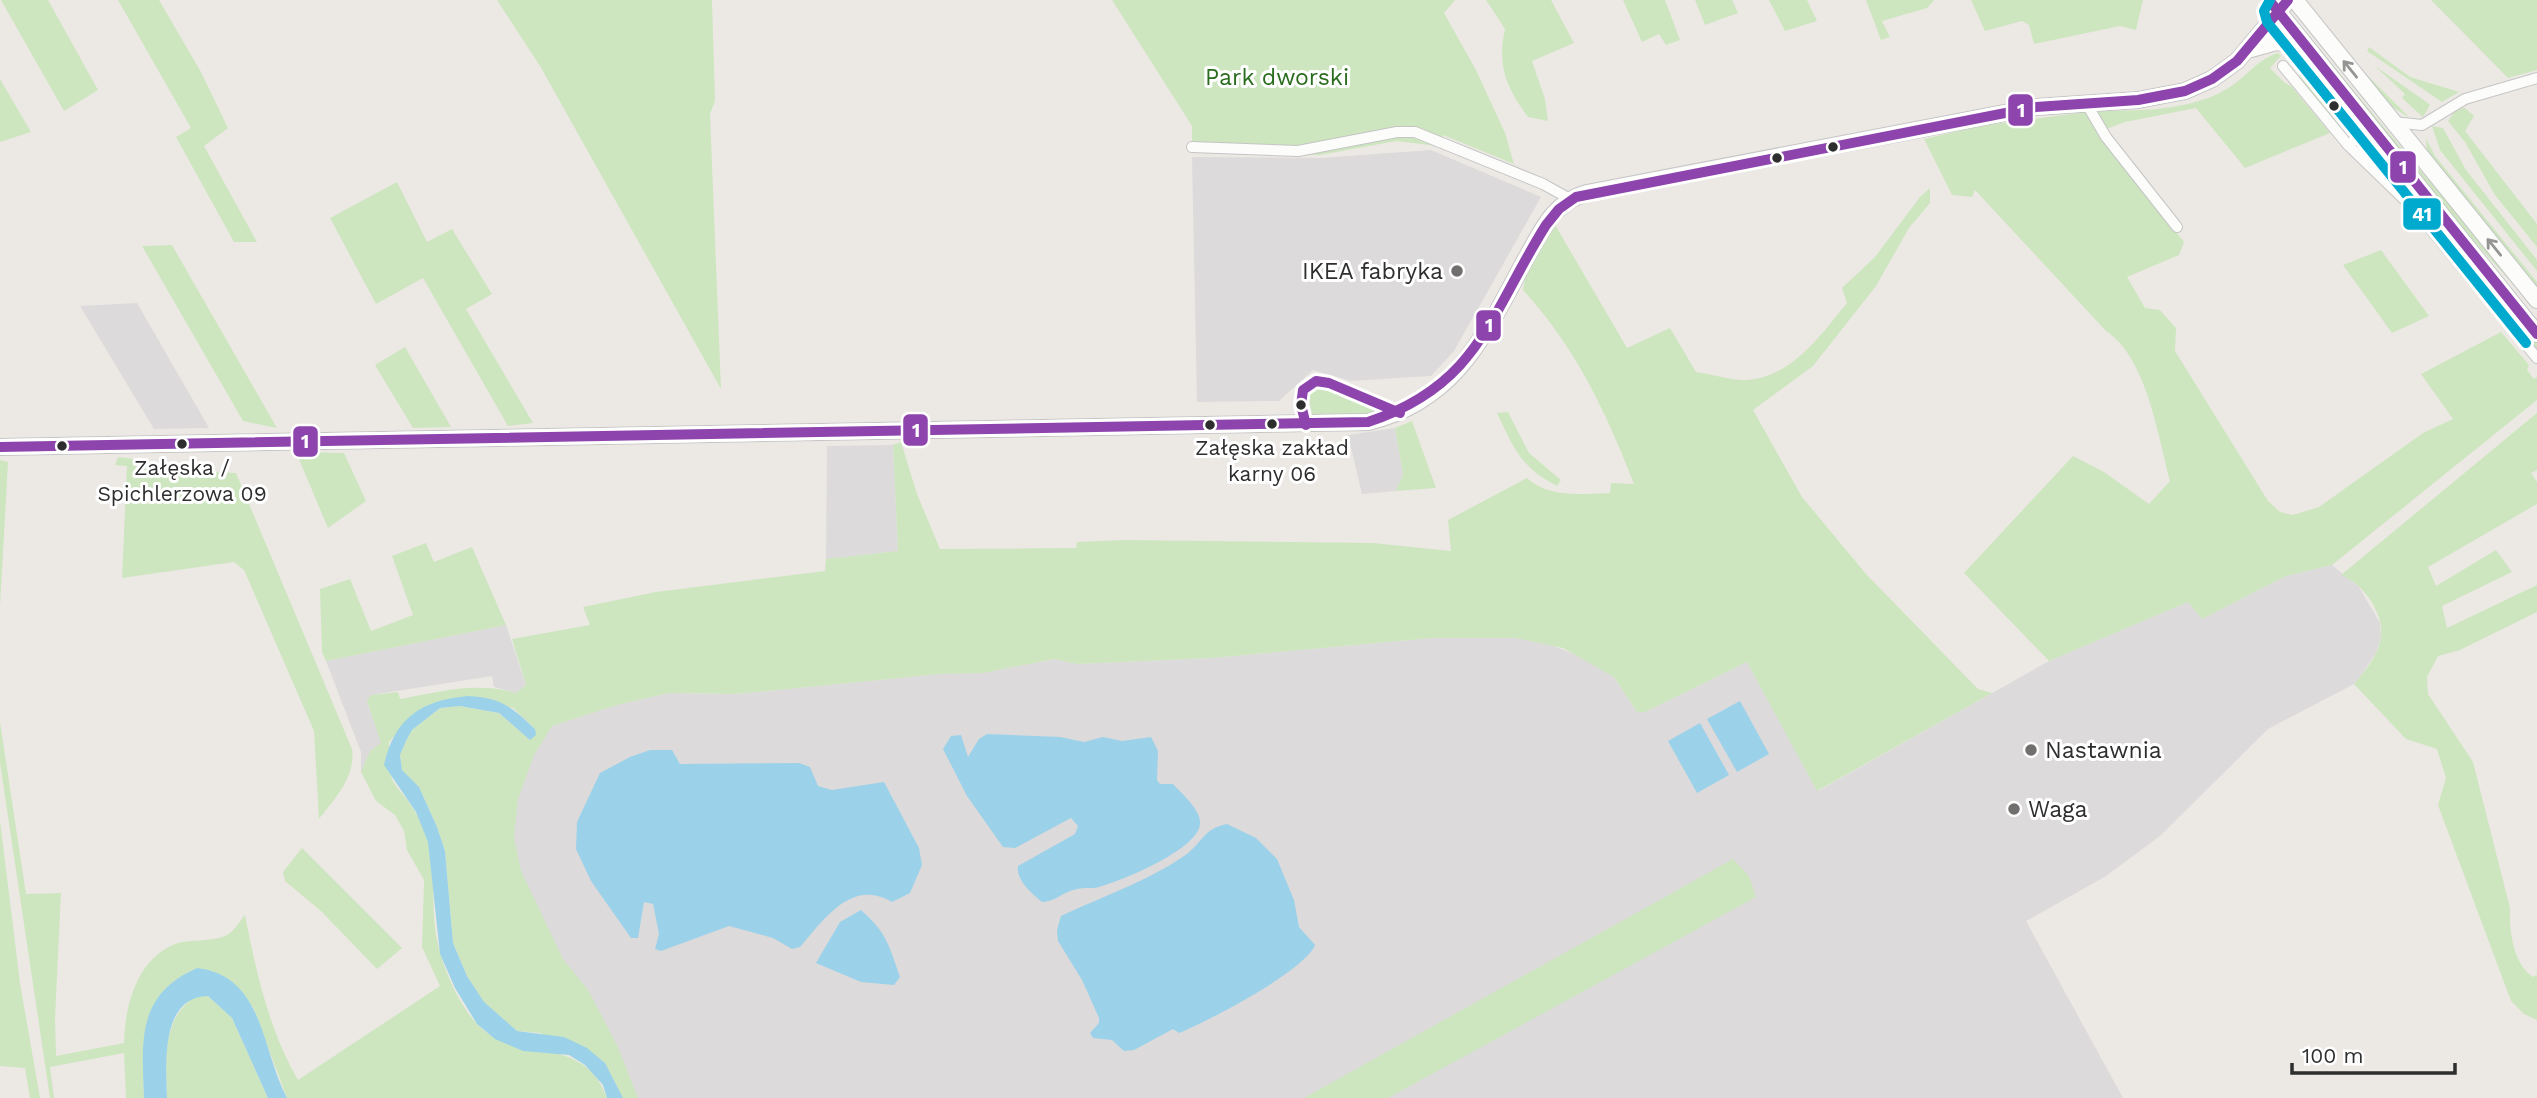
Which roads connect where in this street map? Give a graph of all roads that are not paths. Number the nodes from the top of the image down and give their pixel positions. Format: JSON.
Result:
{"nodes":[{"id":1,"x":2295,"y":0,"type":"edge"},
{"id":2,"x":2278,"y":4,"type":"edge"},
{"id":3,"x":2305,"y":46,"type":"junction"},
{"id":4,"x":2249,"y":50,"type":"junction"},
{"id":5,"x":2283,"y":66,"type":"dead end"},
{"id":6,"x":2537,"y":78,"type":"edge"},
{"id":7,"x":2086,"y":103,"type":"junction"},
{"id":8,"x":2393,"y":122,"type":"junction"},
{"id":9,"x":2422,"y":125,"type":"junction"},
{"id":10,"x":2370,"y":127,"type":"junction"},
{"id":11,"x":2348,"y":145,"type":"junction"},
{"id":12,"x":1192,"y":147,"type":"dead end"},
{"id":13,"x":2417,"y":151,"type":"junction"},
{"id":14,"x":1570,"y":199,"type":"junction"},
{"id":15,"x":2177,"y":227,"type":"dead end"},
{"id":16,"x":2537,"y":300,"type":"edge"},
{"id":17,"x":2537,"y":334,"type":"edge"},
{"id":18,"x":2537,"y":358,"type":"edge"},
{"id":19,"x":0,"y":447,"type":"edge"}],
"edges":[{"from":8,"to":1,"type":"street","one_way":true},
{"from":2,"to":3,"type":"street"},
{"from":2,"to":4,"type":"street"},
{"from":3,"to":4,"type":"street"},
{"from":3,"to":10,"type":"street"},
{"from":4,"to":7,"type":"street"},
{"from":5,"to":11,"type":"street"},
{"from":6,"to":9,"type":"street"},
{"from":7,"to":14,"type":"street"},
{"from":7,"to":15,"type":"street"},
{"from":8,"to":9,"type":"street"},
{"from":8,"to":13,"type":"street"},
{"from":9,"to":13,"type":"street"},
{"from":10,"to":11,"type":"street"},
{"from":10,"to":17,"type":"street"},
{"from":11,"to":18,"type":"street"},
{"from":12,"to":14,"type":"street"},
{"from":16,"to":13,"type":"street","one_way":true},
{"from":14,"to":19,"type":"street"}]}
